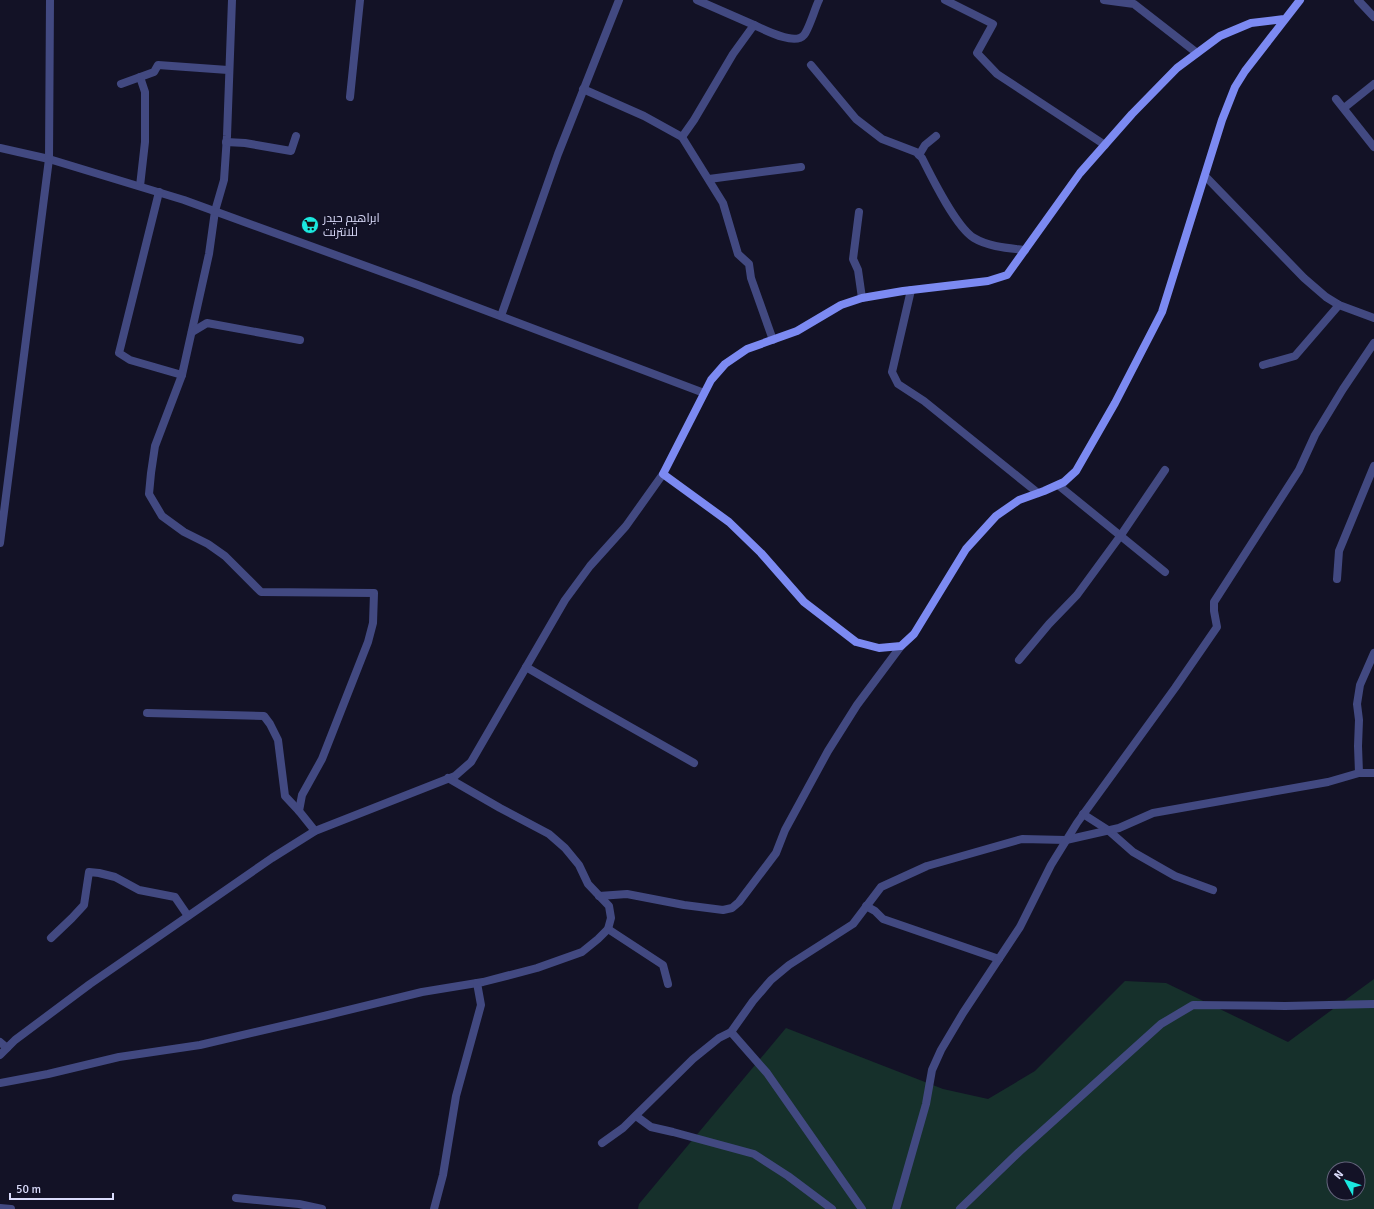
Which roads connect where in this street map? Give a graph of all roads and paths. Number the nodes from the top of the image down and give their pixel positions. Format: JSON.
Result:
{"nodes":[{"id":1,"x":50,"y":0,"type":"edge"},
{"id":2,"x":232,"y":0,"type":"edge"},
{"id":3,"x":360,"y":0,"type":"edge"},
{"id":4,"x":619,"y":0,"type":"edge"},
{"id":5,"x":697,"y":0,"type":"edge"},
{"id":6,"x":818,"y":0,"type":"edge"},
{"id":7,"x":945,"y":0,"type":"edge"},
{"id":8,"x":1104,"y":0,"type":"edge"},
{"id":9,"x":1300,"y":0,"type":"edge"},
{"id":10,"x":1358,"y":0,"type":"edge"},
{"id":11,"x":1374,"y":17,"type":"edge"},
{"id":12,"x":1284,"y":19,"type":"junction"},
{"id":13,"x":754,"y":25,"type":"junction"},
{"id":14,"x":1197,"y":53,"type":"junction"},
{"id":15,"x":811,"y":65,"type":"dead end"},
{"id":16,"x":228,"y":70,"type":"junction"},
{"id":17,"x":140,"y":77,"type":"junction"},
{"id":18,"x":121,"y":84,"type":"dead end"},
{"id":19,"x":1374,"y":84,"type":"edge"},
{"id":20,"x":583,"y":89,"type":"junction"},
{"id":21,"x":350,"y":97,"type":"dead end"},
{"id":22,"x":1336,"y":99,"type":"dead end"},
{"id":23,"x":1344,"y":108,"type":"junction"},
{"id":24,"x":296,"y":136,"type":"dead end"},
{"id":25,"x":936,"y":136,"type":"dead end"},
{"id":26,"x":682,"y":137,"type":"junction"},
{"id":27,"x":226,"y":142,"type":"junction"},
{"id":28,"x":1105,"y":145,"type":"junction"},
{"id":29,"x":1374,"y":147,"type":"edge"},
{"id":30,"x":0,"y":148,"type":"edge"},
{"id":31,"x":919,"y":155,"type":"junction"},
{"id":32,"x":49,"y":159,"type":"junction"},
{"id":33,"x":801,"y":167,"type":"dead end"},
{"id":34,"x":1205,"y":176,"type":"junction"},
{"id":35,"x":709,"y":179,"type":"junction"},
{"id":36,"x":140,"y":186,"type":"junction"},
{"id":37,"x":159,"y":192,"type":"junction"},
{"id":38,"x":215,"y":211,"type":"junction"},
{"id":39,"x":859,"y":212,"type":"dead end"},
{"id":40,"x":1025,"y":250,"type":"junction"},
{"id":41,"x":911,"y":290,"type":"junction"},
{"id":42,"x":862,"y":298,"type":"junction"},
{"id":43,"x":1339,"y":305,"type":"junction"},
{"id":44,"x":501,"y":316,"type":"junction"},
{"id":45,"x":1374,"y":318,"type":"edge"},
{"id":46,"x":192,"y":332,"type":"junction"},
{"id":47,"x":300,"y":340,"type":"dead end"},
{"id":48,"x":773,"y":340,"type":"junction"},
{"id":49,"x":1374,"y":343,"type":"edge"},
{"id":50,"x":1263,"y":365,"type":"dead end"},
{"id":51,"x":182,"y":375,"type":"junction"},
{"id":52,"x":704,"y":393,"type":"junction"},
{"id":53,"x":1374,"y":466,"type":"edge"},
{"id":54,"x":1165,"y":470,"type":"dead end"},
{"id":55,"x":663,"y":474,"type":"junction"},
{"id":56,"x":1058,"y":485,"type":"junction"},
{"id":57,"x":1038,"y":493,"type":"junction"},
{"id":58,"x":1121,"y":535,"type":"junction"},
{"id":59,"x":0,"y":543,"type":"edge"},
{"id":60,"x":1165,"y":572,"type":"dead end"},
{"id":61,"x":1337,"y":579,"type":"dead end"},
{"id":62,"x":901,"y":646,"type":"junction"},
{"id":63,"x":1374,"y":653,"type":"edge"},
{"id":64,"x":1019,"y":660,"type":"dead end"},
{"id":65,"x":526,"y":667,"type":"junction"},
{"id":66,"x":147,"y":713,"type":"dead end"},
{"id":67,"x":694,"y":763,"type":"dead end"},
{"id":68,"x":1359,"y":773,"type":"junction"},
{"id":69,"x":1374,"y":773,"type":"edge"},
{"id":70,"x":448,"y":778,"type":"junction"},
{"id":71,"x":299,"y":811,"type":"junction"},
{"id":72,"x":1083,"y":814,"type":"junction"},
{"id":73,"x":1108,"y":830,"type":"junction"},
{"id":74,"x":315,"y":831,"type":"junction"},
{"id":75,"x":1066,"y":840,"type":"junction"},
{"id":76,"x":1213,"y":890,"type":"dead end"},
{"id":77,"x":600,"y":896,"type":"junction"},
{"id":78,"x":866,"y":906,"type":"junction"},
{"id":79,"x":188,"y":916,"type":"junction"},
{"id":80,"x":608,"y":928,"type":"junction"},
{"id":81,"x":51,"y":938,"type":"dead end"},
{"id":82,"x":999,"y":959,"type":"junction"},
{"id":83,"x":477,"y":983,"type":"junction"},
{"id":84,"x":668,"y":984,"type":"dead end"},
{"id":85,"x":1374,"y":1004,"type":"edge"},
{"id":86,"x":731,"y":1032,"type":"junction"},
{"id":87,"x":0,"y":1042,"type":"edge"},
{"id":88,"x":7,"y":1048,"type":"junction"},
{"id":89,"x":0,"y":1055,"type":"edge"},
{"id":90,"x":0,"y":1083,"type":"edge"},
{"id":91,"x":636,"y":1116,"type":"junction"},
{"id":92,"x":602,"y":1143,"type":"dead end"},
{"id":93,"x":236,"y":1198,"type":"dead end"},
{"id":94,"x":0,"y":1208,"type":"edge"},
{"id":95,"x":11,"y":1209,"type":"edge"},
{"id":96,"x":322,"y":1209,"type":"edge"},
{"id":97,"x":434,"y":1209,"type":"edge"},
{"id":98,"x":832,"y":1209,"type":"edge"},
{"id":99,"x":862,"y":1209,"type":"edge"},
{"id":100,"x":896,"y":1209,"type":"edge"},
{"id":101,"x":960,"y":1209,"type":"edge"}],
"edges":[{"from":1,"to":32,"type":"street"},
{"from":2,"to":16,"type":"street"},
{"from":3,"to":21,"type":"street"},
{"from":4,"to":20,"type":"street"},
{"from":5,"to":13,"type":"street"},
{"from":6,"to":13,"type":"street"},
{"from":7,"to":28,"type":"street"},
{"from":8,"to":14,"type":"street"},
{"from":9,"to":12,"type":"street"},
{"from":10,"to":11,"type":"street"},
{"from":12,"to":14,"type":"street"},
{"from":12,"to":34,"type":"street"},
{"from":13,"to":26,"type":"street"},
{"from":14,"to":28,"type":"street"},
{"from":15,"to":31,"type":"street"},
{"from":16,"to":17,"type":"street"},
{"from":16,"to":27,"type":"street"},
{"from":17,"to":18,"type":"street"},
{"from":17,"to":36,"type":"street"},
{"from":19,"to":23,"type":"street"},
{"from":20,"to":26,"type":"street"},
{"from":20,"to":44,"type":"street"},
{"from":22,"to":23,"type":"street"},
{"from":23,"to":29,"type":"street"},
{"from":24,"to":27,"type":"street"},
{"from":25,"to":31,"type":"street"},
{"from":26,"to":35,"type":"street"},
{"from":27,"to":38,"type":"street"},
{"from":28,"to":40,"type":"street"},
{"from":30,"to":32,"type":"street"},
{"from":31,"to":40,"type":"street"},
{"from":32,"to":36,"type":"street"},
{"from":32,"to":59,"type":"street"},
{"from":33,"to":35,"type":"street"},
{"from":34,"to":43,"type":"street"},
{"from":34,"to":56,"type":"street"},
{"from":35,"to":48,"type":"street"},
{"from":36,"to":37,"type":"street"},
{"from":37,"to":38,"type":"street"},
{"from":37,"to":51,"type":"street"},
{"from":38,"to":44,"type":"street"},
{"from":38,"to":46,"type":"street"},
{"from":39,"to":42,"type":"street"},
{"from":40,"to":41,"type":"street"},
{"from":41,"to":42,"type":"street"},
{"from":41,"to":57,"type":"street"},
{"from":42,"to":48,"type":"street"},
{"from":43,"to":45,"type":"street"},
{"from":43,"to":50,"type":"street"},
{"from":44,"to":52,"type":"street"},
{"from":46,"to":47,"type":"street"},
{"from":46,"to":51,"type":"street"},
{"from":48,"to":52,"type":"street"},
{"from":49,"to":72,"type":"street"},
{"from":51,"to":71,"type":"street"},
{"from":52,"to":55,"type":"street"},
{"from":53,"to":61,"type":"street"},
{"from":54,"to":58,"type":"street"},
{"from":55,"to":62,"type":"street"},
{"from":55,"to":65,"type":"street"},
{"from":56,"to":57,"type":"street"},
{"from":56,"to":58,"type":"street"},
{"from":57,"to":62,"type":"street"},
{"from":58,"to":60,"type":"street"},
{"from":58,"to":64,"type":"street"},
{"from":62,"to":77,"type":"street"},
{"from":63,"to":68,"type":"street"},
{"from":65,"to":67,"type":"street"},
{"from":65,"to":70,"type":"street"},
{"from":66,"to":71,"type":"street"},
{"from":68,"to":69,"type":"street"},
{"from":68,"to":73,"type":"street"},
{"from":70,"to":74,"type":"street"},
{"from":70,"to":77,"type":"street"},
{"from":71,"to":74,"type":"street"},
{"from":72,"to":73,"type":"street"},
{"from":72,"to":75,"type":"street"},
{"from":73,"to":75,"type":"street"},
{"from":73,"to":76,"type":"street"},
{"from":74,"to":79,"type":"street"},
{"from":75,"to":78,"type":"street"},
{"from":75,"to":82,"type":"street"},
{"from":77,"to":80,"type":"street"},
{"from":78,"to":82,"type":"street"},
{"from":78,"to":86,"type":"street"},
{"from":79,"to":81,"type":"street"},
{"from":79,"to":88,"type":"street"},
{"from":80,"to":83,"type":"street"},
{"from":80,"to":84,"type":"street"},
{"from":82,"to":100,"type":"street"},
{"from":83,"to":90,"type":"street"},
{"from":83,"to":97,"type":"street"},
{"from":85,"to":101,"type":"street"},
{"from":86,"to":91,"type":"street"},
{"from":86,"to":99,"type":"street"},
{"from":87,"to":88,"type":"street"},
{"from":88,"to":89,"type":"street"},
{"from":91,"to":92,"type":"street"},
{"from":91,"to":98,"type":"street"},
{"from":93,"to":96,"type":"street"},
{"from":94,"to":95,"type":"street"}]}
